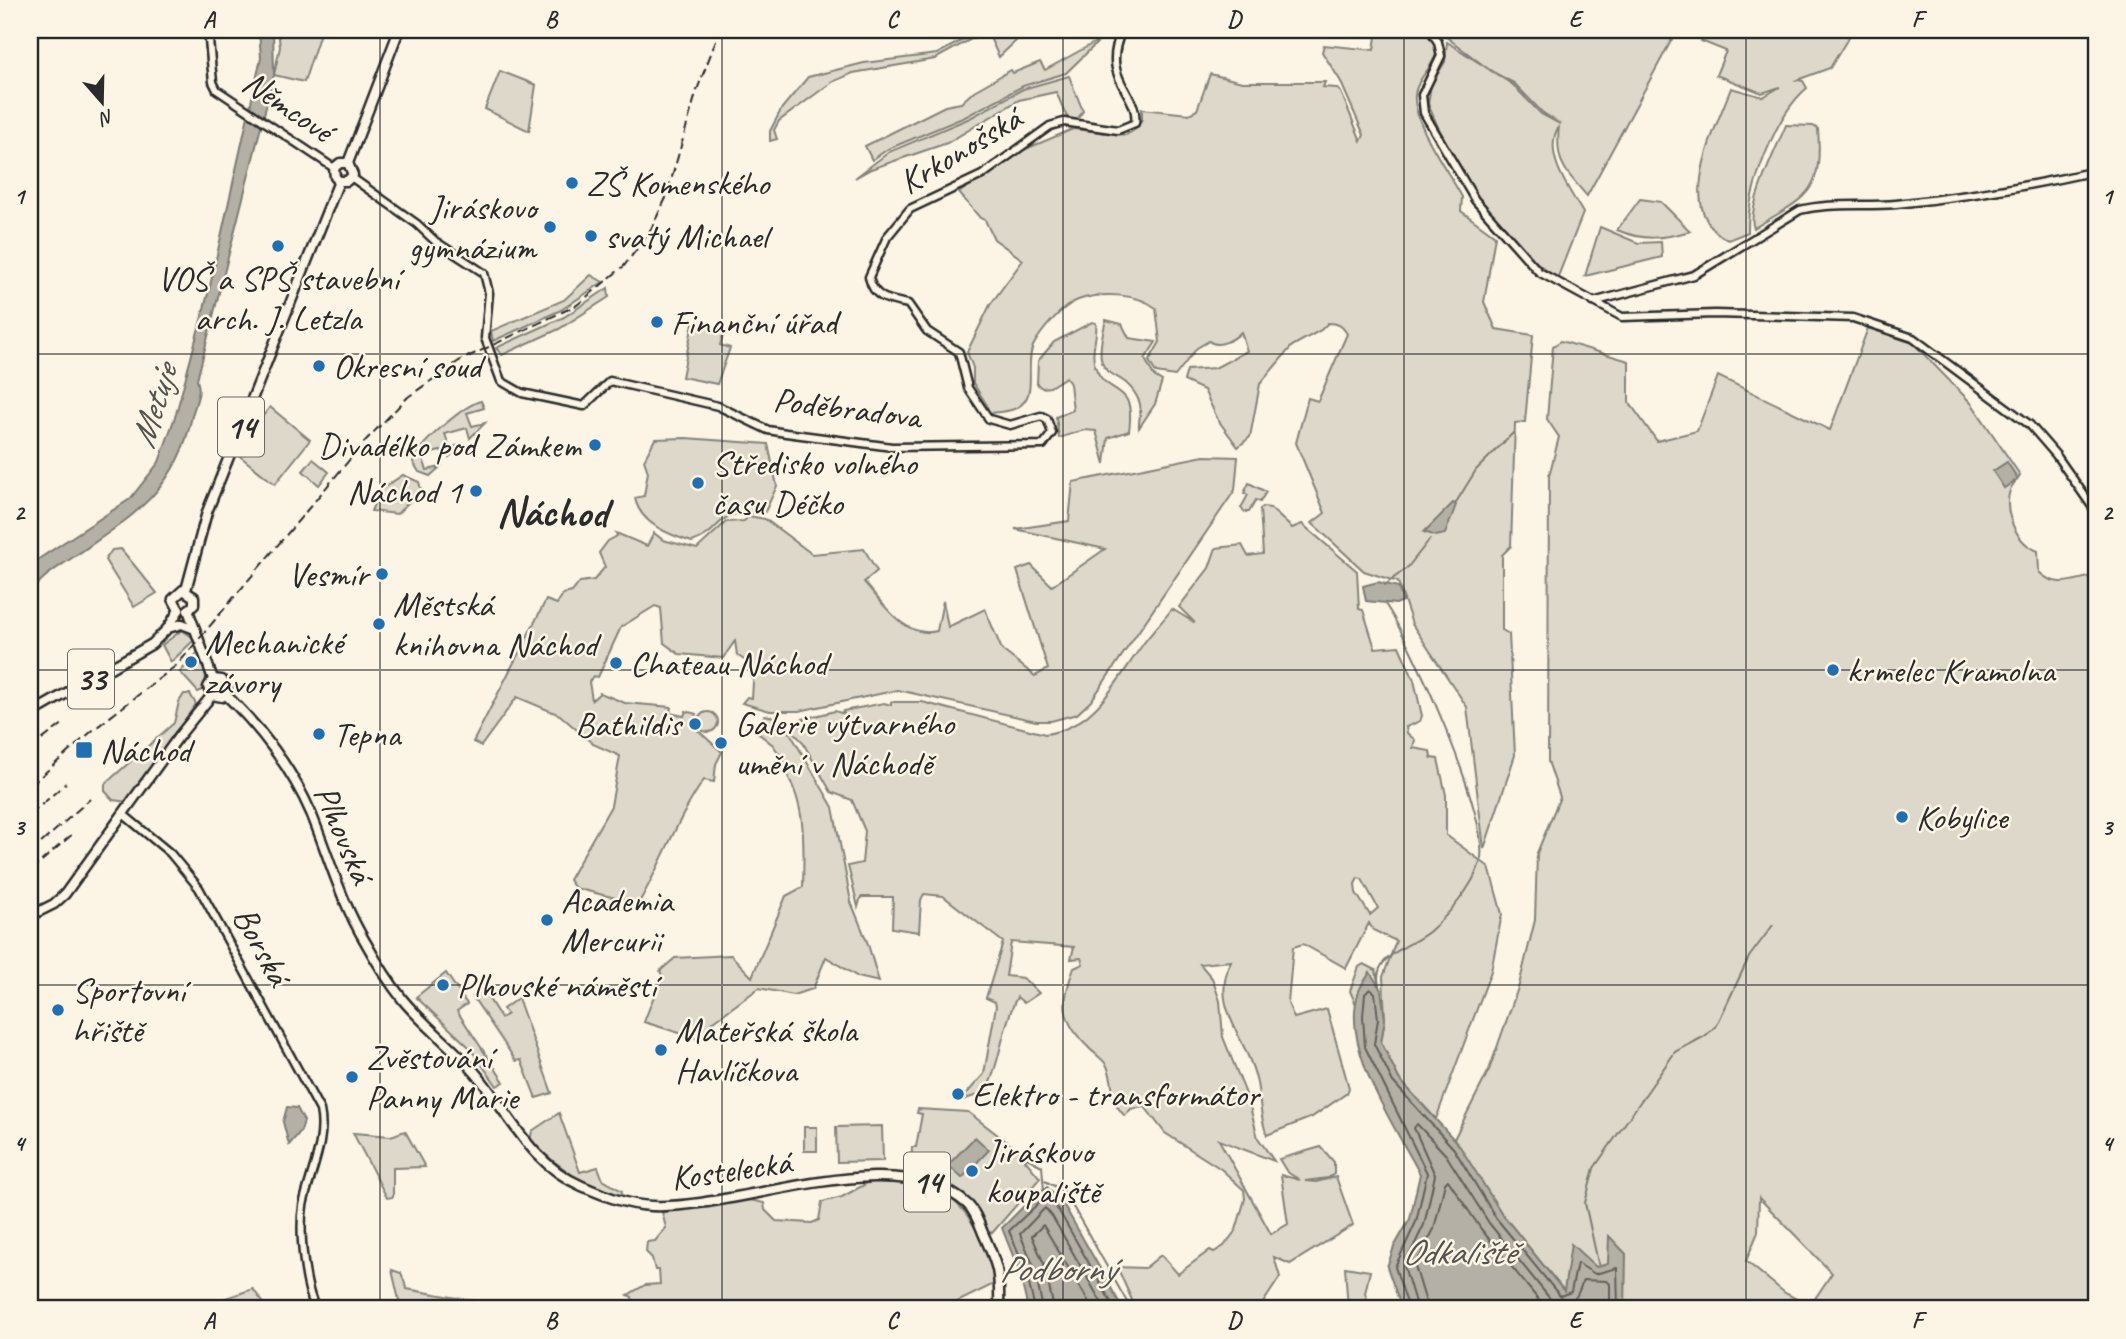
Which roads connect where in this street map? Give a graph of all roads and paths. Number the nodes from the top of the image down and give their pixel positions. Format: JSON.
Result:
{"nodes":[{"id":1,"x":208,"y":30,"type":"edge"},
{"id":2,"x":399,"y":30,"type":"edge"},
{"id":3,"x":1122,"y":30,"type":"edge"},
{"id":4,"x":1430,"y":30,"type":"edge"},
{"id":5,"x":348,"y":163,"type":"junction"},
{"id":6,"x":334,"y":168,"type":"junction"},
{"id":7,"x":2096,"y":171,"type":"edge"},
{"id":8,"x":351,"y":177,"type":"junction"},
{"id":9,"x":339,"y":181,"type":"junction"},
{"id":10,"x":1591,"y":302,"type":"junction"},
{"id":11,"x":610,"y":382,"type":"joint"},
{"id":12,"x":1043,"y":445,"type":"joint"},
{"id":13,"x":2096,"y":512,"type":"edge"},
{"id":14,"x":186,"y":590,"type":"junction"},
{"id":15,"x":184,"y":610,"type":"junction"},
{"id":16,"x":168,"y":628,"type":"junction"},
{"id":17,"x":195,"y":629,"type":"junction"},
{"id":18,"x":213,"y":679,"type":"junction"},
{"id":19,"x":225,"y":694,"type":"junction"},
{"id":20,"x":212,"y":695,"type":"junction"},
{"id":21,"x":30,"y":714,"type":"edge"},
{"id":22,"x":123,"y":814,"type":"junction"},
{"id":23,"x":30,"y":916,"type":"edge"},
{"id":24,"x":449,"y":1044,"type":"joint"},
{"id":25,"x":316,"y":1309,"type":"edge"},
{"id":26,"x":999,"y":1309,"type":"edge"}],
"edges":[{"from":1,"to":6,"type":"street","name":"Němcové"},
{"from":2,"to":5,"type":"main road"},
{"from":3,"to":12,"type":"street","name":"Krkonošská"},
{"from":4,"to":10,"type":"street"},
{"from":5,"to":6,"type":"main road"},
{"from":5,"to":8,"type":"main road"},
{"from":6,"to":9,"type":"main road"},
{"from":7,"to":10,"type":"street"},
{"from":8,"to":9,"type":"main road"},
{"from":8,"to":11,"type":"street","name":"Němcové"},
{"from":9,"to":14,"type":"main road","number":"14"},
{"from":10,"to":13,"type":"street"},
{"from":11,"to":12,"type":"street","name":"Poděbradova"},
{"from":14,"to":15,"type":"main road","number":"14"},
{"from":14,"to":15,"type":"main road","number":"14"},
{"from":15,"to":16,"type":"main road","number":"33"},
{"from":15,"to":17,"type":"main road","number":"14"},
{"from":16,"to":17,"type":"main road"},
{"from":16,"to":21,"type":"main road","number":"33"},
{"from":17,"to":18,"type":"main road","number":"14"},
{"from":18,"to":19,"type":"main road","number":"14"},
{"from":18,"to":20,"type":"main road","number":"14"},
{"from":19,"to":20,"type":"main road"},
{"from":19,"to":24,"type":"main road","name":"Plhovská","number":"14"},
{"from":20,"to":22,"type":"main road"},
{"from":22,"to":23,"type":"main road"},
{"from":22,"to":25,"type":"street","name":"Borská"},
{"from":24,"to":26,"type":"main road","name":"Kostelecká","number":"14"}]}
